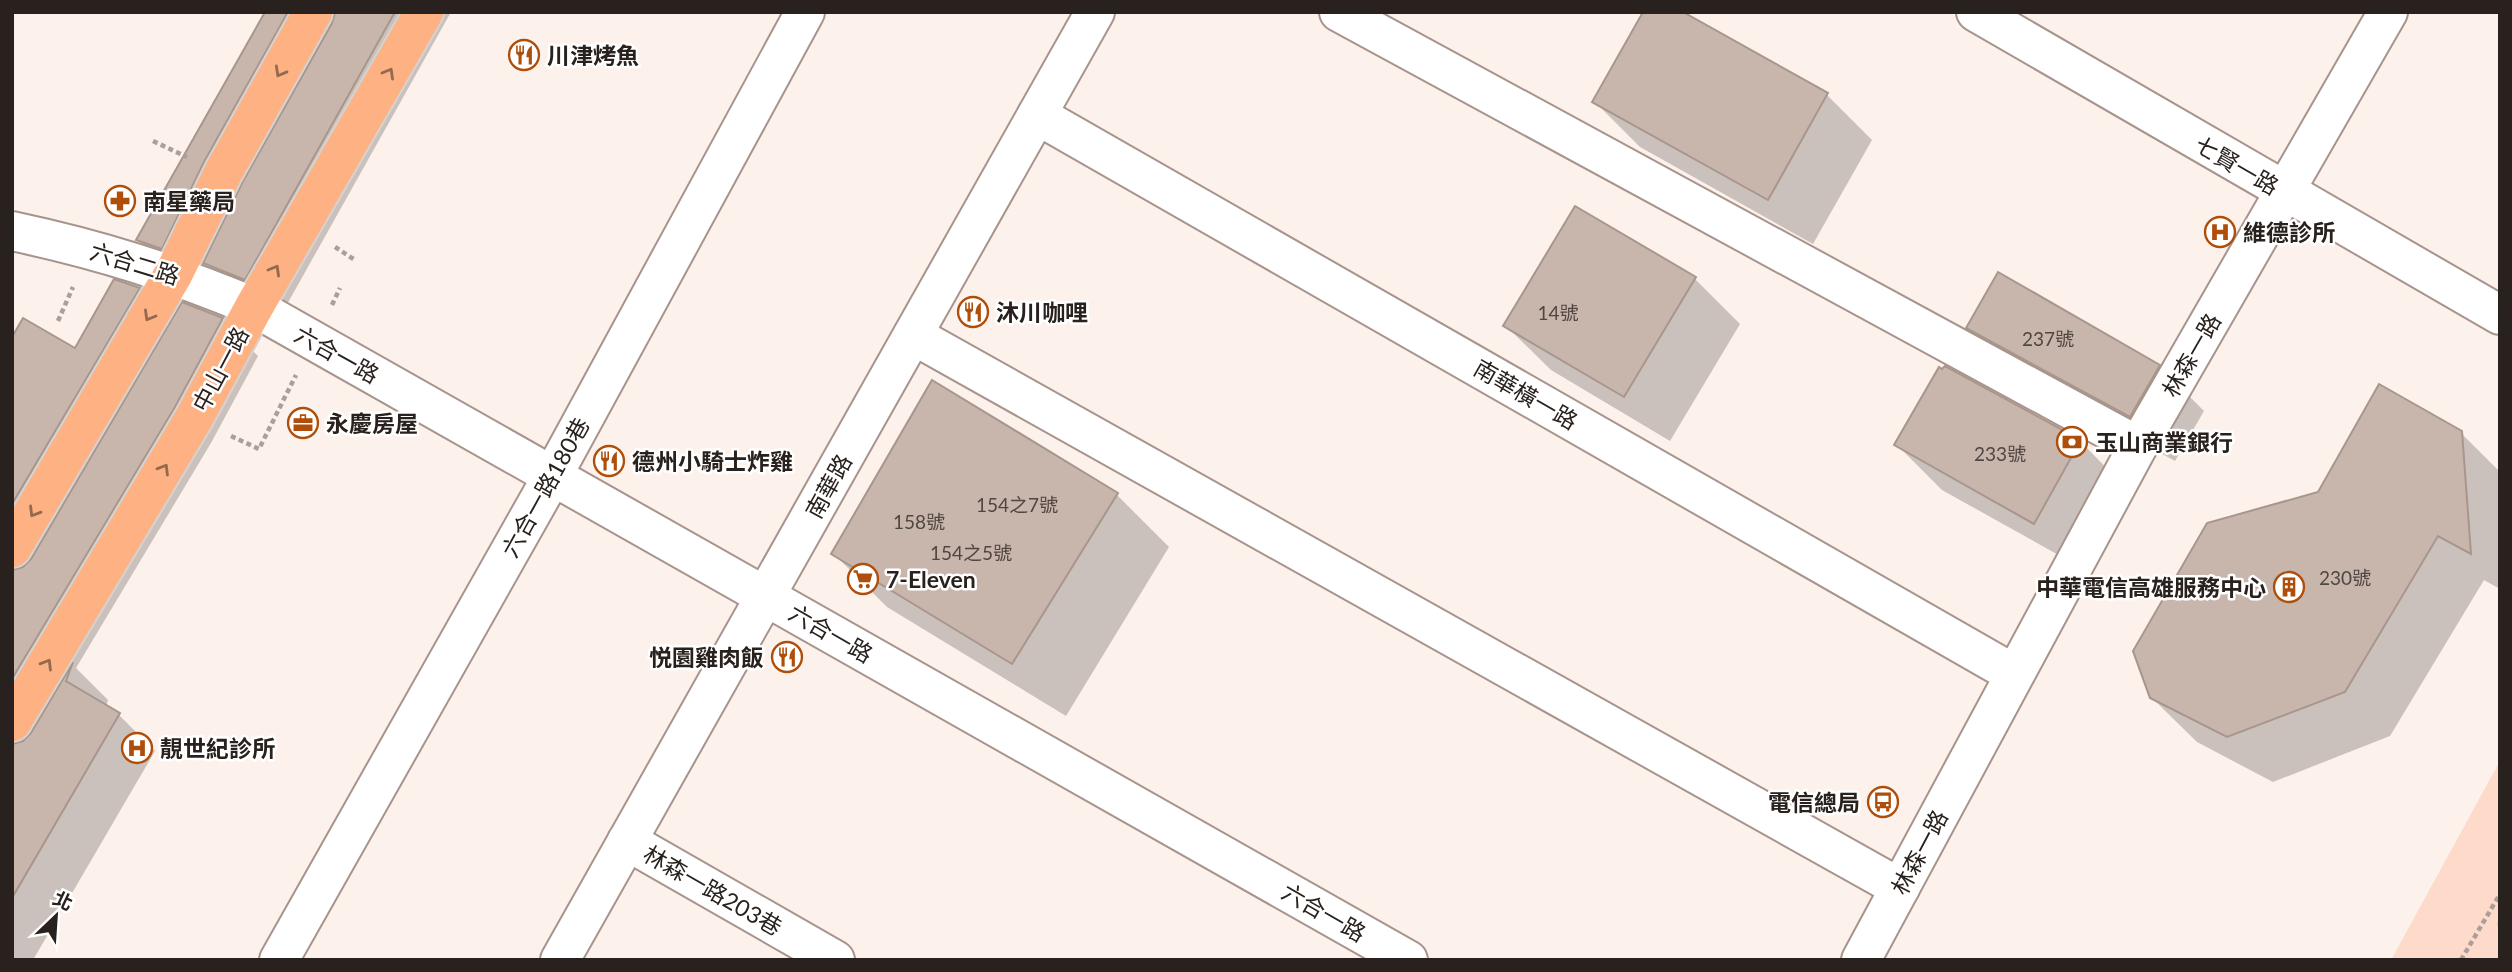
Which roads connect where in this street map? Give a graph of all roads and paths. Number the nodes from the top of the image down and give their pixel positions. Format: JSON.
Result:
{"nodes":[{"id":1,"x":313,"y":12,"type":"edge"},
{"id":2,"x":424,"y":12,"type":"edge"},
{"id":3,"x":805,"y":12,"type":"edge"},
{"id":4,"x":1095,"y":12,"type":"edge"},
{"id":5,"x":1339,"y":12,"type":"edge"},
{"id":6,"x":1976,"y":12,"type":"edge"},
{"id":7,"x":2388,"y":12,"type":"edge"},
{"id":8,"x":1037,"y":114,"type":"junction"},
{"id":9,"x":2285,"y":192,"type":"junction"},
{"id":10,"x":12,"y":231,"type":"edge"},
{"id":11,"x":174,"y":273,"type":"junction"},
{"id":12,"x":254,"y":307,"type":"junction"},
{"id":13,"x":2500,"y":314,"type":"edge"},
{"id":14,"x":913,"y":335,"type":"junction"},
{"id":15,"x":2138,"y":446,"type":"junction"},
{"id":16,"x":553,"y":475,"type":"junction"},
{"id":17,"x":12,"y":548,"type":"edge"},
{"id":18,"x":766,"y":596,"type":"junction"},
{"id":19,"x":2014,"y":674,"type":"junction"},
{"id":20,"x":12,"y":722,"type":"edge"},
{"id":21,"x":627,"y":841,"type":"junction"},
{"id":22,"x":1900,"y":888,"type":"junction"},
{"id":23,"x":2500,"y":894,"type":"edge"},
{"id":24,"x":279,"y":960,"type":"edge"},
{"id":25,"x":560,"y":960,"type":"edge"},
{"id":26,"x":835,"y":960,"type":"edge"},
{"id":27,"x":1408,"y":960,"type":"edge"},
{"id":28,"x":1861,"y":960,"type":"edge"},
{"id":29,"x":2461,"y":960,"type":"edge"}],
"edges":[{"from":1,"to":11,"type":"main road","one_way":true},
{"from":12,"to":2,"type":"main road","name":"中山一路","one_way":true},
{"from":3,"to":16,"type":"street","name":"六合一路180巷"},
{"from":4,"to":8,"type":"street","name":"南華路"},
{"from":5,"to":15,"type":"street"},
{"from":6,"to":9,"type":"street","name":"七賢一路"},
{"from":7,"to":9,"type":"street","name":"林森一路"},
{"from":8,"to":14,"type":"street","name":"南華路"},
{"from":8,"to":19,"type":"street","name":"南華橫一路"},
{"from":9,"to":13,"type":"street","name":"七賢一路"},
{"from":9,"to":15,"type":"street","name":"林森一路"},
{"from":10,"to":11,"type":"street","name":"六合二路"},
{"from":11,"to":12,"type":"street","name":"六合二路"},
{"from":11,"to":17,"type":"main road","one_way":true},
{"from":12,"to":16,"type":"street","name":"六合一路"},
{"from":20,"to":12,"type":"main road","name":"中山一路","one_way":true},
{"from":14,"to":18,"type":"street","name":"南華路"},
{"from":14,"to":22,"type":"street"},
{"from":15,"to":19,"type":"street","name":"林森一路"},
{"from":16,"to":18,"type":"street","name":"六合一路"},
{"from":16,"to":24,"type":"street","name":"六合一路180巷"},
{"from":18,"to":21,"type":"street","name":"南華路"},
{"from":18,"to":27,"type":"street","name":"六合一路"},
{"from":19,"to":22,"type":"street","name":"林森一路"},
{"from":21,"to":25,"type":"street","name":"南華路"},
{"from":21,"to":26,"type":"street","name":"林森一路203巷"},
{"from":22,"to":28,"type":"street","name":"林森一路"},
{"from":23,"to":29,"type":"path"}]}
